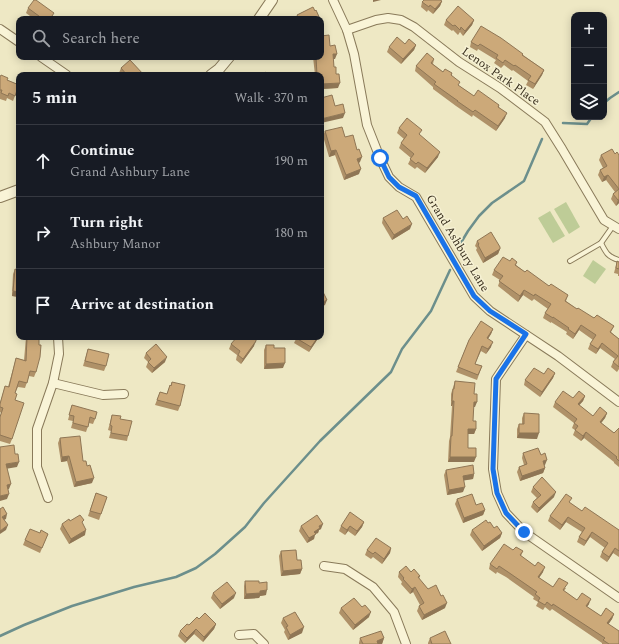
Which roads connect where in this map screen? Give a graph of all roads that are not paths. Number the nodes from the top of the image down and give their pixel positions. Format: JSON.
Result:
{"nodes":[{"id":1,"x":272,"y":0,"type":"edge"},
{"id":2,"x":333,"y":0,"type":"edge"},
{"id":3,"x":260,"y":16,"type":"edge"},
{"id":4,"x":0,"y":29,"type":"edge"},
{"id":5,"x":347,"y":30,"type":"junction"},
{"id":6,"x":16,"y":40,"type":"edge"},
{"id":7,"x":45,"y":60,"type":"edge"},
{"id":8,"x":226,"y":60,"type":"edge"},
{"id":9,"x":63,"y":72,"type":"edge"},
{"id":10,"x":215,"y":72,"type":"edge"},
{"id":11,"x":16,"y":191,"type":"edge"},
{"id":12,"x":0,"y":197,"type":"edge"},
{"id":13,"x":616,"y":228,"type":"edge"},
{"id":14,"x":602,"y":243,"type":"junction"},
{"id":15,"x":619,"y":260,"type":"edge"},
{"id":16,"x":570,"y":261,"type":"dead end"},
{"id":17,"x":526,"y":334,"type":"junction"},
{"id":18,"x":58,"y":340,"type":"edge"},
{"id":19,"x":53,"y":383,"type":"junction"},
{"id":20,"x":124,"y":394,"type":"dead end"},
{"id":21,"x":619,"y":402,"type":"edge"},
{"id":22,"x":48,"y":498,"type":"dead end"},
{"id":23,"x":324,"y":566,"type":"dead end"},
{"id":24,"x":619,"y":598,"type":"edge"},
{"id":25,"x":239,"y":635,"type":"dead end"},
{"id":26,"x":264,"y":644,"type":"edge"},
{"id":27,"x":406,"y":644,"type":"edge"}],
"edges":[{"from":1,"to":3,"type":"street"},
{"from":2,"to":5,"type":"street","name":"Grand Ashbury Lane"},
{"from":4,"to":6,"type":"street"},
{"from":5,"to":13,"type":"street","name":"Lenox Park Place"},
{"from":5,"to":17,"type":"street","name":"Grand Ashbury Lane"},
{"from":7,"to":9,"type":"street"},
{"from":8,"to":10,"type":"street"},
{"from":11,"to":12,"type":"street"},
{"from":13,"to":14,"type":"lane"},
{"from":14,"to":15,"type":"lane"},
{"from":14,"to":16,"type":"lane"},
{"from":17,"to":21,"type":"street","name":"Grand Ashbury Lane"},
{"from":17,"to":24,"type":"street"},
{"from":18,"to":19,"type":"street"},
{"from":19,"to":20,"type":"street"},
{"from":19,"to":22,"type":"street"},
{"from":23,"to":27,"type":"street"},
{"from":25,"to":26,"type":"street"}]}
